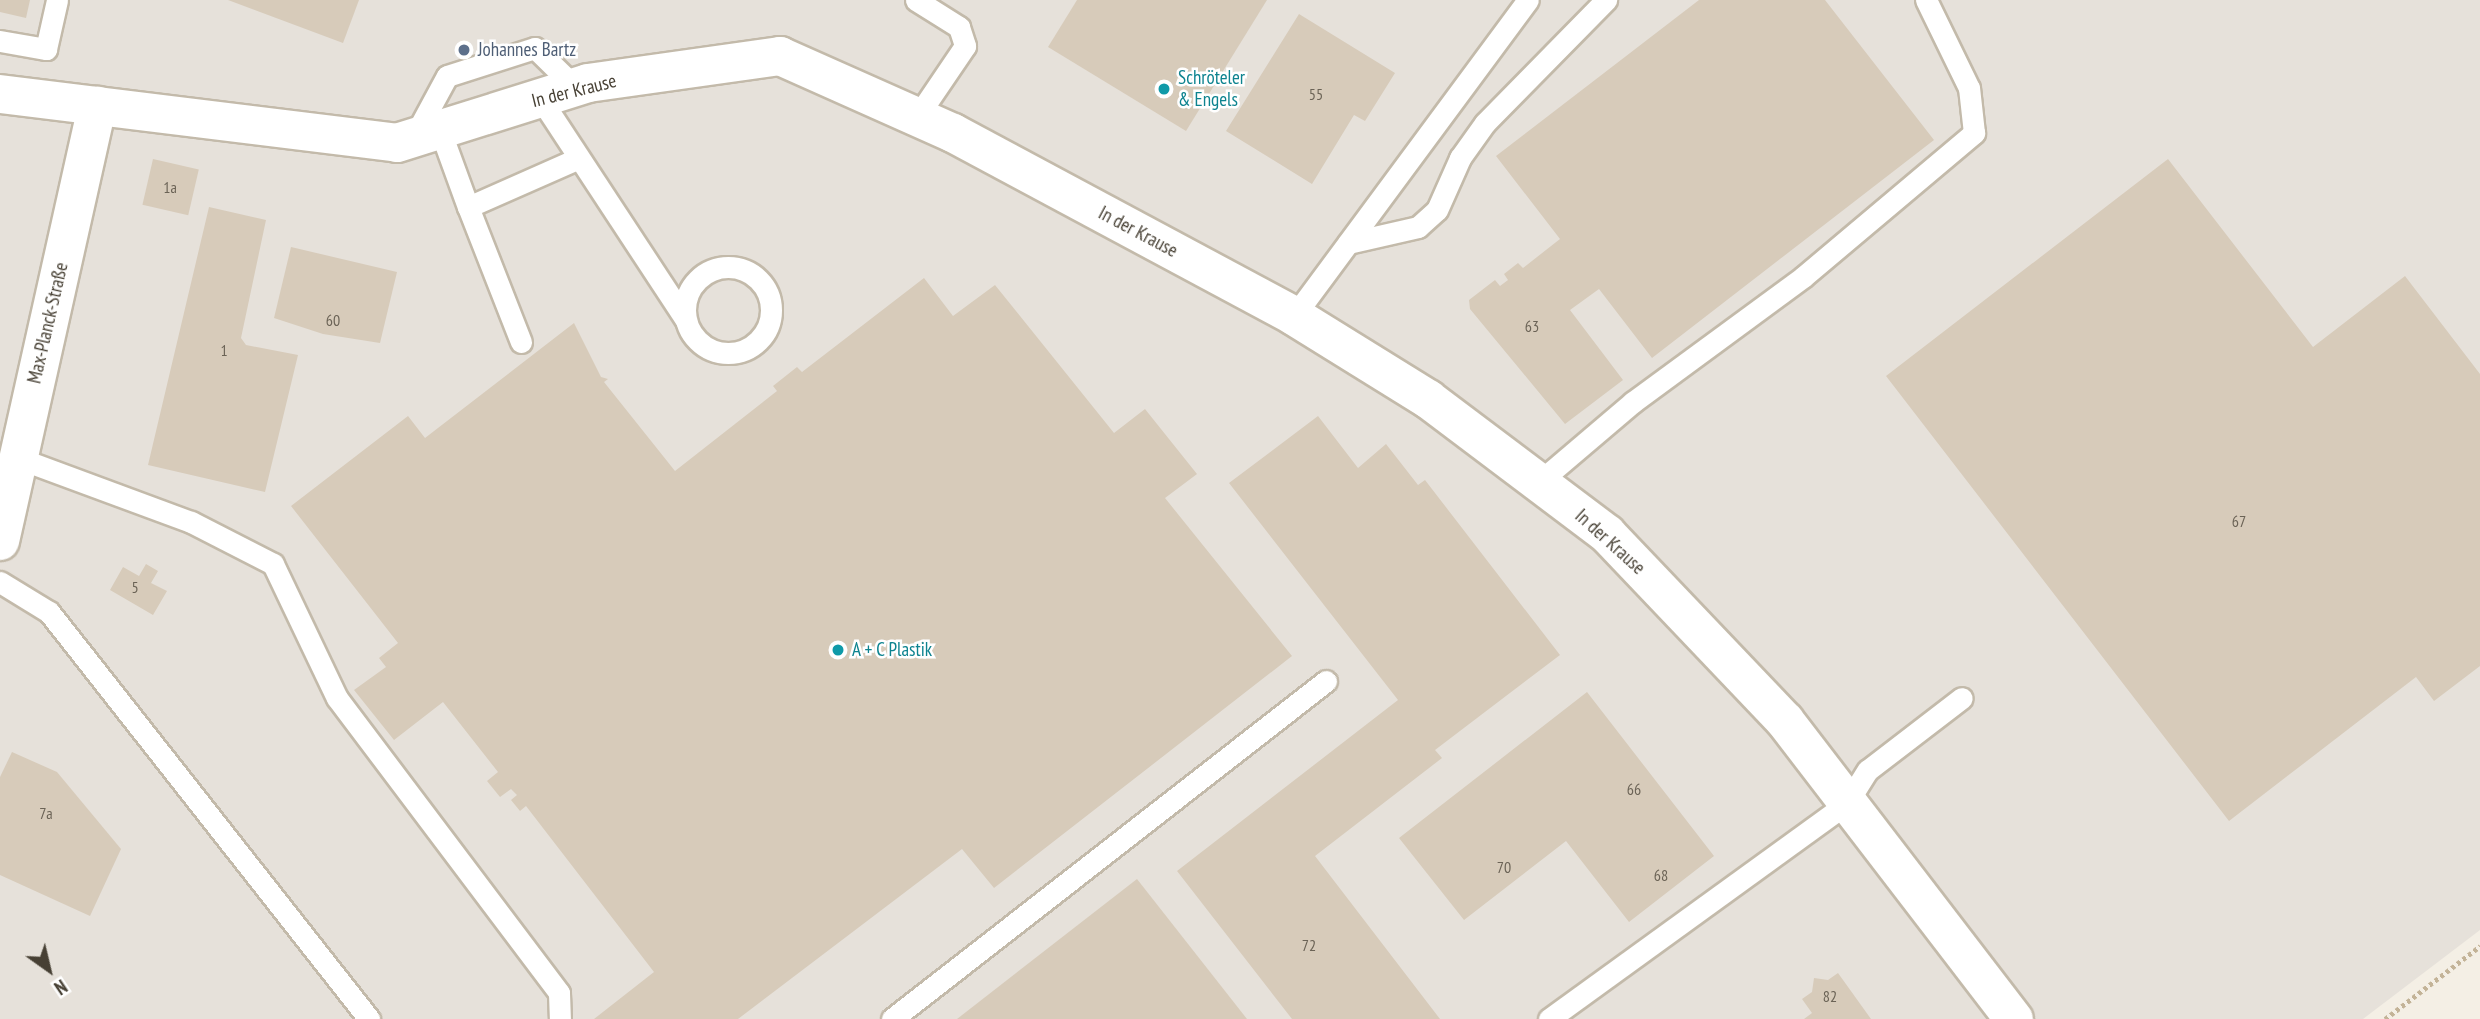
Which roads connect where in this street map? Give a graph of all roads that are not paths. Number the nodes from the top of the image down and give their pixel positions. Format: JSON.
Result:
{"nodes":[{"id":1,"x":57,"y":0,"type":"edge"},
{"id":2,"x":916,"y":0,"type":"edge"},
{"id":3,"x":1528,"y":0,"type":"edge"},
{"id":4,"x":1606,"y":0,"type":"edge"},
{"id":5,"x":1926,"y":0,"type":"edge"},
{"id":6,"x":0,"y":41,"type":"edge"},
{"id":7,"x":557,"y":93,"type":"junction"},
{"id":8,"x":0,"y":94,"type":"edge"},
{"id":9,"x":97,"y":106,"type":"junction"},
{"id":10,"x":917,"y":117,"type":"junction"},
{"id":11,"x":427,"y":134,"type":"junction"},
{"id":12,"x":579,"y":158,"type":"junction"},
{"id":13,"x":468,"y":207,"type":"junction"},
{"id":14,"x":1348,"y":243,"type":"junction"},
{"id":15,"x":1294,"y":316,"type":"junction"},
{"id":16,"x":686,"y":320,"type":"junction"},
{"id":17,"x":521,"y":342,"type":"dead end"},
{"id":18,"x":19,"y":458,"type":"junction"},
{"id":19,"x":1539,"y":482,"type":"junction"},
{"id":20,"x":0,"y":541,"type":"edge"},
{"id":21,"x":0,"y":582,"type":"edge"},
{"id":22,"x":1326,"y":681,"type":"dead end"},
{"id":23,"x":1962,"y":698,"type":"dead end"},
{"id":24,"x":1847,"y":803,"type":"junction"},
{"id":25,"x":369,"y":1019,"type":"edge"},
{"id":26,"x":561,"y":1019,"type":"edge"},
{"id":27,"x":892,"y":1019,"type":"edge"},
{"id":28,"x":1549,"y":1019,"type":"edge"},
{"id":29,"x":2014,"y":1019,"type":"edge"}],
"edges":[{"from":1,"to":6,"type":"lane"},
{"from":2,"to":10,"type":"lane"},
{"from":3,"to":14,"type":"lane"},
{"from":4,"to":14,"type":"lane"},
{"from":5,"to":19,"type":"lane"},
{"from":7,"to":10,"type":"street","name":"In der Krause"},
{"from":7,"to":11,"type":"street","name":"In der Krause"},
{"from":7,"to":11,"type":"lane"},
{"from":7,"to":12,"type":"lane"},
{"from":8,"to":9,"type":"street","name":"In der Krause"},
{"from":9,"to":11,"type":"street","name":"In der Krause"},
{"from":9,"to":18,"type":"street","name":"Max-Planck-Straße"},
{"from":10,"to":15,"type":"street","name":"In der Krause"},
{"from":11,"to":13,"type":"lane"},
{"from":12,"to":13,"type":"lane"},
{"from":12,"to":16,"type":"lane"},
{"from":13,"to":17,"type":"lane"},
{"from":14,"to":15,"type":"lane"},
{"from":15,"to":19,"type":"street","name":"In der Krause"},
{"from":16,"to":16,"type":"lane"},
{"from":18,"to":20,"type":"street","name":"Max-Planck-Straße"},
{"from":18,"to":26,"type":"lane"},
{"from":19,"to":24,"type":"street","name":"In der Krause"},
{"from":21,"to":25,"type":"lane"},
{"from":22,"to":27,"type":"lane"},
{"from":23,"to":24,"type":"lane"},
{"from":24,"to":28,"type":"lane"},
{"from":24,"to":29,"type":"street","name":"In der Krause"}]}
